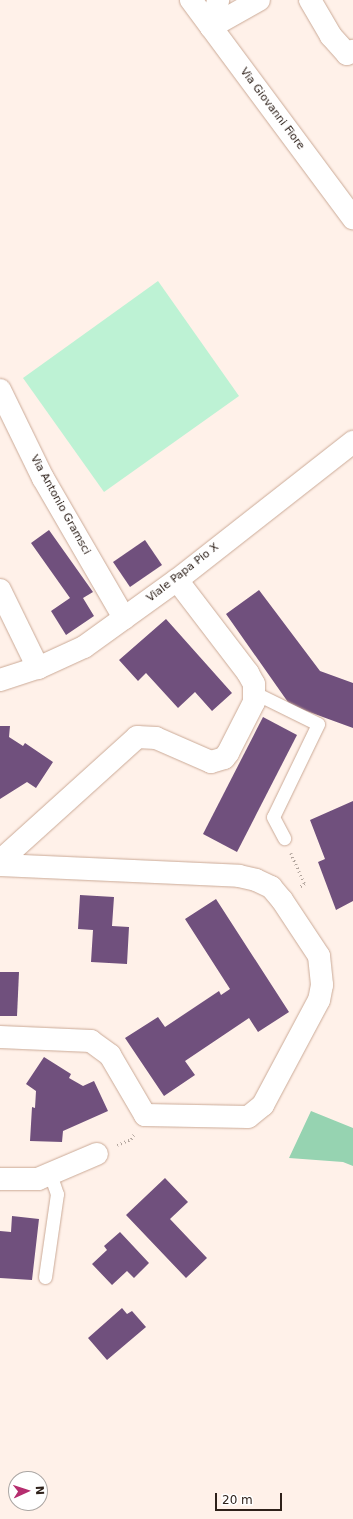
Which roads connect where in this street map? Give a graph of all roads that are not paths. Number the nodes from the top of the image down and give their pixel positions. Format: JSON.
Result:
{"nodes":[{"id":1,"x":191,"y":0,"type":"edge"},
{"id":2,"x":218,"y":0,"type":"edge"},
{"id":3,"x":259,"y":0,"type":"edge"},
{"id":4,"x":310,"y":0,"type":"edge"},
{"id":5,"x":211,"y":27,"type":"junction"},
{"id":6,"x":353,"y":51,"type":"edge"},
{"id":7,"x":353,"y":218,"type":"edge"},
{"id":8,"x":0,"y":390,"type":"edge"},
{"id":9,"x":353,"y":442,"type":"edge"},
{"id":10,"x":177,"y":580,"type":"junction"},
{"id":11,"x":0,"y":590,"type":"edge"},
{"id":12,"x":124,"y":618,"type":"junction"},
{"id":13,"x":38,"y":668,"type":"junction"},
{"id":14,"x":0,"y":680,"type":"edge"},
{"id":15,"x":255,"y":693,"type":"junction"},
{"id":16,"x":284,"y":838,"type":"road end"},
{"id":17,"x":0,"y":861,"type":"edge"},
{"id":18,"x":0,"y":865,"type":"edge"},
{"id":19,"x":0,"y":1037,"type":"edge"},
{"id":20,"x":96,"y":1154,"type":"road end"},
{"id":21,"x":50,"y":1174,"type":"junction"},
{"id":22,"x":0,"y":1179,"type":"edge"},
{"id":23,"x":45,"y":1277,"type":"dead end"}],
"edges":[{"from":1,"to":5,"type":"street","name":"Via Giovanni Fiore"},
{"from":2,"to":5,"type":"street"},
{"from":3,"to":5,"type":"street"},
{"from":4,"to":6,"type":"street"},
{"from":5,"to":7,"type":"street","name":"Via Giovanni Fiore"},
{"from":8,"to":12,"type":"street","name":"Via Antonio Gramsci"},
{"from":9,"to":10,"type":"street","name":"Viale Papa Pio X"},
{"from":10,"to":12,"type":"street","name":"Viale Papa Pio X"},
{"from":10,"to":15,"type":"street"},
{"from":11,"to":13,"type":"street"},
{"from":12,"to":13,"type":"street","name":"Viale Papa Pio X"},
{"from":13,"to":14,"type":"street","name":"Viale Papa Pio X"},
{"from":15,"to":16,"type":"lane"},
{"from":15,"to":17,"type":"street"},
{"from":18,"to":19,"type":"street"},
{"from":20,"to":21,"type":"street"},
{"from":21,"to":22,"type":"street"},
{"from":21,"to":23,"type":"lane"}]}
